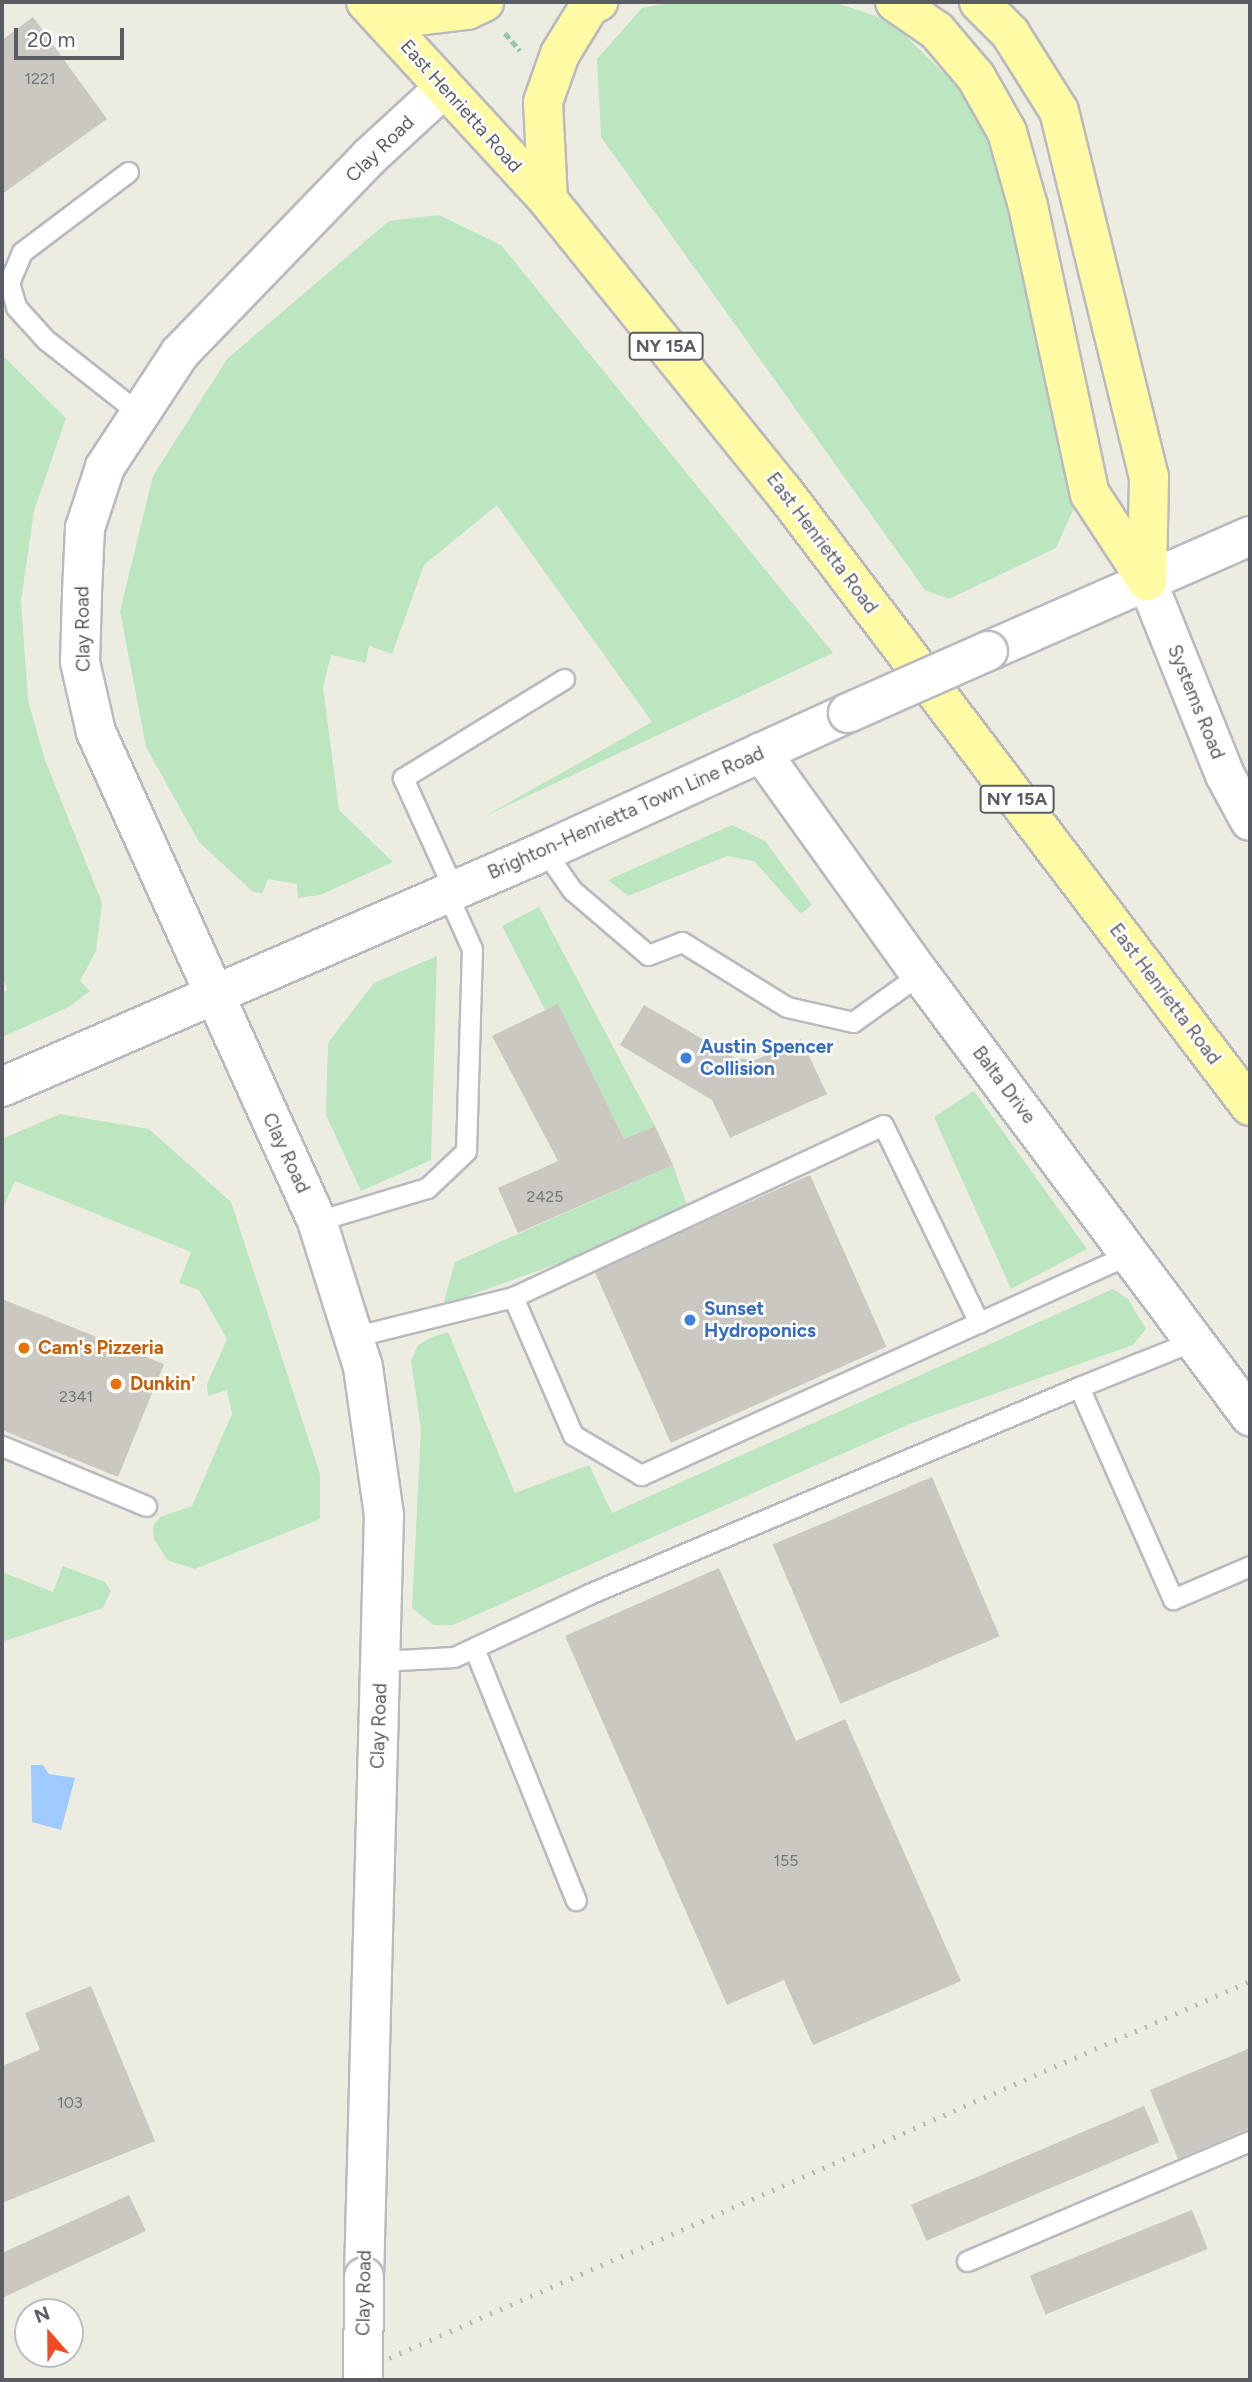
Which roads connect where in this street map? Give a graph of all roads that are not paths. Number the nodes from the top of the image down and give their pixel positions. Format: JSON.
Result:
{"nodes":[{"id":1,"x":598,"y":2,"type":"edge"},
{"id":2,"x":895,"y":2,"type":"edge"},
{"id":3,"x":979,"y":2,"type":"edge"},
{"id":4,"x":375,"y":11,"type":"edge"},
{"id":5,"x":492,"y":14,"type":"edge"},
{"id":6,"x":444,"y":89,"type":"junction"},
{"id":7,"x":128,"y":172,"type":"dead end"},
{"id":8,"x":548,"y":200,"type":"junction"},
{"id":9,"x":140,"y":414,"type":"junction"},
{"id":10,"x":1250,"y":536,"type":"edge"},
{"id":11,"x":1147,"y":581,"type":"junction"},
{"id":12,"x":564,"y":680,"type":"dead end"},
{"id":13,"x":761,"y":752,"type":"junction"},
{"id":14,"x":1250,"y":821,"type":"edge"},
{"id":15,"x":545,"y":851,"type":"junction"},
{"id":16,"x":451,"y":892,"type":"junction"},
{"id":17,"x":920,"y":974,"type":"junction"},
{"id":18,"x":214,"y":993,"type":"junction"},
{"id":19,"x":2,"y":1087,"type":"edge"},
{"id":20,"x":1250,"y":1106,"type":"edge"},
{"id":21,"x":317,"y":1221,"type":"junction"},
{"id":22,"x":1130,"y":1254,"type":"junction"},
{"id":23,"x":513,"y":1297,"type":"junction"},
{"id":24,"x":979,"y":1323,"type":"junction"},
{"id":25,"x":353,"y":1337,"type":"junction"},
{"id":26,"x":1193,"y":1341,"type":"junction"},
{"id":27,"x":1079,"y":1387,"type":"junction"},
{"id":28,"x":1250,"y":1416,"type":"edge"},
{"id":29,"x":2,"y":1446,"type":"edge"},
{"id":30,"x":146,"y":1506,"type":"dead end"},
{"id":31,"x":1250,"y":1566,"type":"edge"},
{"id":32,"x":474,"y":1648,"type":"junction"},
{"id":33,"x":380,"y":1661,"type":"junction"},
{"id":34,"x":576,"y":1900,"type":"dead end"},
{"id":35,"x":1250,"y":2141,"type":"edge"},
{"id":36,"x":967,"y":2261,"type":"dead end"},
{"id":37,"x":363,"y":2380,"type":"edge"}],
"edges":[{"from":1,"to":8,"type":"main road"},
{"from":2,"to":11,"type":"main road"},
{"from":3,"to":11,"type":"main road"},
{"from":4,"to":5,"type":"main road"},
{"from":4,"to":6,"type":"main road","name":"East Henrietta Road","number":"NY 15A"},
{"from":6,"to":8,"type":"main road","name":"East Henrietta Road","number":"NY 15A"},
{"from":6,"to":9,"type":"street","name":"Clay Road"},
{"from":7,"to":9,"type":"lane"},
{"from":8,"to":20,"type":"main road","name":"East Henrietta Road","number":"NY 15A"},
{"from":9,"to":18,"type":"street","name":"Clay Road"},
{"from":10,"to":11,"type":"street","name":"Brighton-Henrietta Town Line Road"},
{"from":11,"to":13,"type":"street","name":"Brighton-Henrietta Town Line Road","bridge":true},
{"from":11,"to":14,"type":"street","name":"Systems Road"},
{"from":12,"to":16,"type":"lane"},
{"from":13,"to":15,"type":"street","name":"Brighton-Henrietta Town Line Road"},
{"from":13,"to":17,"type":"street","name":"Balta Drive"},
{"from":15,"to":16,"type":"street","name":"Brighton-Henrietta Town Line Road"},
{"from":15,"to":17,"type":"lane"},
{"from":16,"to":18,"type":"street","name":"Brighton-Henrietta Town Line Road"},
{"from":16,"to":21,"type":"lane"},
{"from":17,"to":22,"type":"street","name":"Balta Drive"},
{"from":18,"to":19,"type":"street","name":"Brighton-Henrietta Town Line Road"},
{"from":18,"to":21,"type":"street","name":"Clay Road"},
{"from":21,"to":25,"type":"street","name":"Clay Road"},
{"from":22,"to":24,"type":"lane"},
{"from":22,"to":26,"type":"street","name":"Balta Drive"},
{"from":23,"to":24,"type":"lane"},
{"from":23,"to":24,"type":"lane"},
{"from":23,"to":25,"type":"lane"},
{"from":25,"to":33,"type":"street","name":"Clay Road"},
{"from":26,"to":27,"type":"lane"},
{"from":26,"to":28,"type":"street","name":"Balta Drive"},
{"from":27,"to":31,"type":"lane"},
{"from":27,"to":32,"type":"lane"},
{"from":29,"to":30,"type":"lane"},
{"from":32,"to":33,"type":"lane"},
{"from":32,"to":34,"type":"lane"},
{"from":33,"to":37,"type":"street","name":"Clay Road","bridge":true},
{"from":35,"to":36,"type":"lane"}]}
